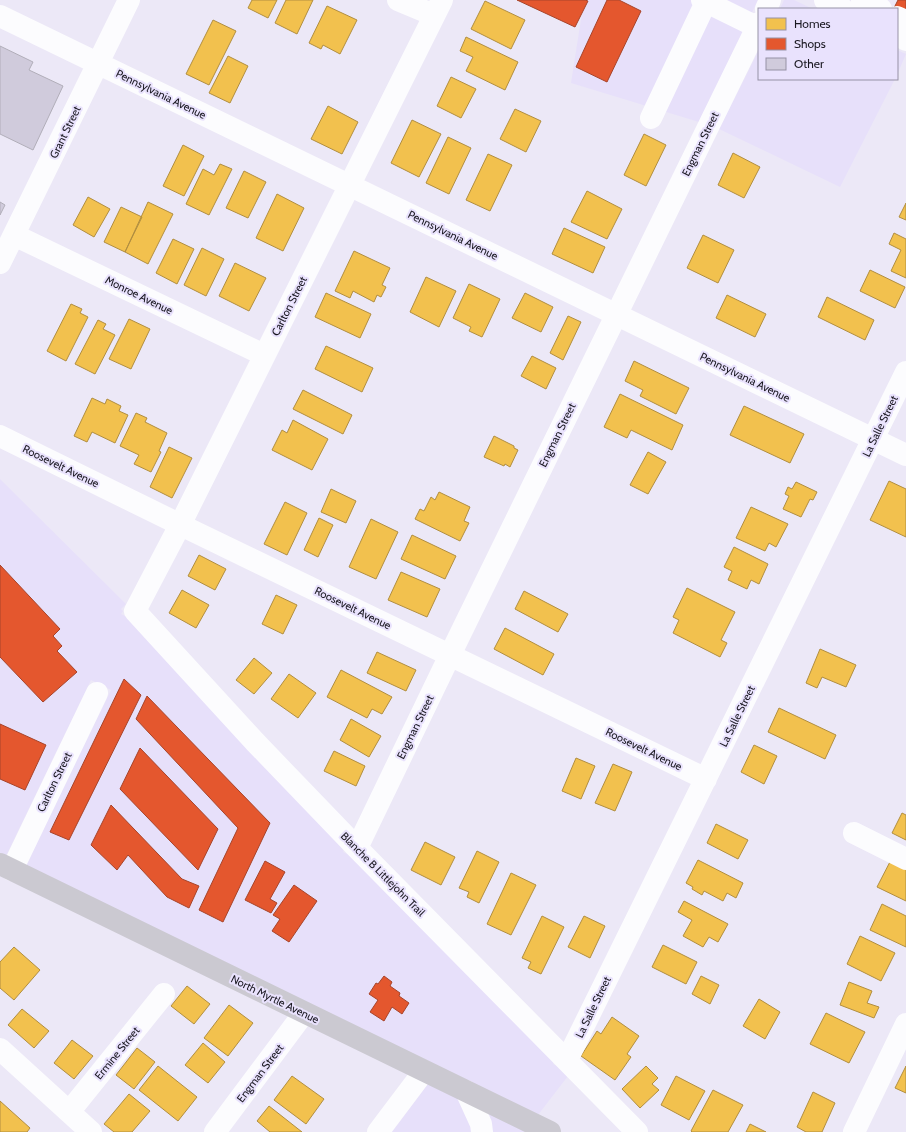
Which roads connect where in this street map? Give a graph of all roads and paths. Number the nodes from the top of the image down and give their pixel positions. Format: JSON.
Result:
{"nodes":[{"id":1,"x":129,"y":0,"type":"edge"},
{"id":2,"x":398,"y":0,"type":"edge"},
{"id":3,"x":825,"y":0,"type":"edge"},
{"id":4,"x":862,"y":0,"type":"edge"},
{"id":5,"x":704,"y":1,"type":"edge"},
{"id":6,"x":438,"y":7,"type":"edge"},
{"id":7,"x":841,"y":8,"type":"edge"},
{"id":8,"x":878,"y":8,"type":"edge"},
{"id":9,"x":0,"y":16,"type":"edge"},
{"id":10,"x":758,"y":19,"type":"edge"},
{"id":11,"x":758,"y":26,"type":"edge"},
{"id":12,"x":98,"y":64,"type":"junction"},
{"id":13,"x":651,"y":118,"type":"dead end"},
{"id":14,"x":350,"y":185,"type":"junction"},
{"id":15,"x":14,"y":235,"type":"junction"},
{"id":16,"x":0,"y":263,"type":"edge"},
{"id":17,"x":616,"y":315,"type":"junction"},
{"id":18,"x":264,"y":355,"type":"junction"},
{"id":19,"x":906,"y":372,"type":"edge"},
{"id":20,"x":0,"y":436,"type":"edge"},
{"id":21,"x":874,"y":438,"type":"junction"},
{"id":22,"x":906,"y":455,"type":"edge"},
{"id":23,"x":180,"y":525,"type":"junction"},
{"id":24,"x":136,"y":611,"type":"joint"},
{"id":25,"x":450,"y":655,"type":"junction"},
{"id":26,"x":96,"y":693,"type":"dead end"},
{"id":27,"x":706,"y":779,"type":"junction"},
{"id":28,"x":854,"y":833,"type":"dead end"},
{"id":29,"x":357,"y":848,"type":"junction"},
{"id":30,"x":906,"y":859,"type":"edge"},
{"id":31,"x":6,"y":867,"type":"edge"},
{"id":32,"x":164,"y":994,"type":"dead end"},
{"id":33,"x":304,"y":1013,"type":"junction"},
{"id":34,"x":906,"y":1024,"type":"edge"},
{"id":35,"x":0,"y":1049,"type":"edge"},
{"id":36,"x":567,"y":1060,"type":"junction"},
{"id":37,"x":424,"y":1071,"type":"junction"},
{"id":38,"x":466,"y":1091,"type":"junction"},
{"id":39,"x":69,"y":1112,"type":"junction"},
{"id":40,"x":538,"y":1130,"type":"edge"},
{"id":41,"x":91,"y":1132,"type":"edge"},
{"id":42,"x":215,"y":1132,"type":"edge"},
{"id":43,"x":378,"y":1132,"type":"edge"},
{"id":44,"x":482,"y":1132,"type":"edge"},
{"id":45,"x":637,"y":1132,"type":"edge"},
{"id":46,"x":854,"y":1132,"type":"edge"}],
"edges":[{"from":1,"to":12,"type":"street","name":"Grant Street"},
{"from":2,"to":6,"type":"street"},
{"from":3,"to":7,"type":"street"},
{"from":4,"to":8,"type":"street"},
{"from":5,"to":10,"type":"street"},
{"from":5,"to":13,"type":"street"},
{"from":6,"to":14,"type":"street","name":"Carlton Street"},
{"from":9,"to":12,"type":"street","name":"Pennsylvania Avenue"},
{"from":11,"to":17,"type":"street","name":"Engman Street"},
{"from":12,"to":14,"type":"street","name":"Pennsylvania Avenue"},
{"from":12,"to":15,"type":"street","name":"Grant Street"},
{"from":14,"to":17,"type":"street","name":"Pennsylvania Avenue"},
{"from":14,"to":18,"type":"street","name":"Carlton Street"},
{"from":15,"to":16,"type":"street","name":"Grant Street"},
{"from":15,"to":18,"type":"street","name":"Monroe Avenue"},
{"from":17,"to":21,"type":"street","name":"Pennsylvania Avenue"},
{"from":17,"to":25,"type":"street","name":"Engman Street"},
{"from":18,"to":23,"type":"street","name":"Carlton Street"},
{"from":19,"to":21,"type":"street","name":"La Salle Street"},
{"from":20,"to":23,"type":"street","name":"Roosevelt Avenue"},
{"from":21,"to":22,"type":"street","name":"Pennsylvania Avenue"},
{"from":21,"to":27,"type":"street","name":"La Salle Street"},
{"from":23,"to":24,"type":"street","name":"Carlton Street"},
{"from":23,"to":25,"type":"street","name":"Roosevelt Avenue"},
{"from":24,"to":29,"type":"street","name":"Blanche B Littlejohn Trail"},
{"from":25,"to":27,"type":"street","name":"Roosevelt Avenue"},
{"from":25,"to":29,"type":"street","name":"Engman Street"},
{"from":26,"to":31,"type":"street","name":"Carlton Street"},
{"from":27,"to":36,"type":"street","name":"La Salle Street"},
{"from":28,"to":30,"type":"street"},
{"from":29,"to":36,"type":"street","name":"Blanche B Littlejohn Trail"},
{"from":31,"to":33,"type":"main road","name":"North Myrtle Avenue"},
{"from":32,"to":39,"type":"street","name":"Ermine Street"},
{"from":33,"to":37,"type":"main road","name":"North Myrtle Avenue"},
{"from":33,"to":42,"type":"street","name":"Engman Street"},
{"from":34,"to":46,"type":"street"},
{"from":35,"to":39,"type":"street"},
{"from":36,"to":45,"type":"street","name":"Blanche B Littlejohn Trail"},
{"from":37,"to":38,"type":"main road","name":"North Myrtle Avenue"},
{"from":37,"to":43,"type":"street"},
{"from":38,"to":40,"type":"main road","name":"North Myrtle Avenue"},
{"from":38,"to":44,"type":"street"},
{"from":39,"to":41,"type":"street"}]}
